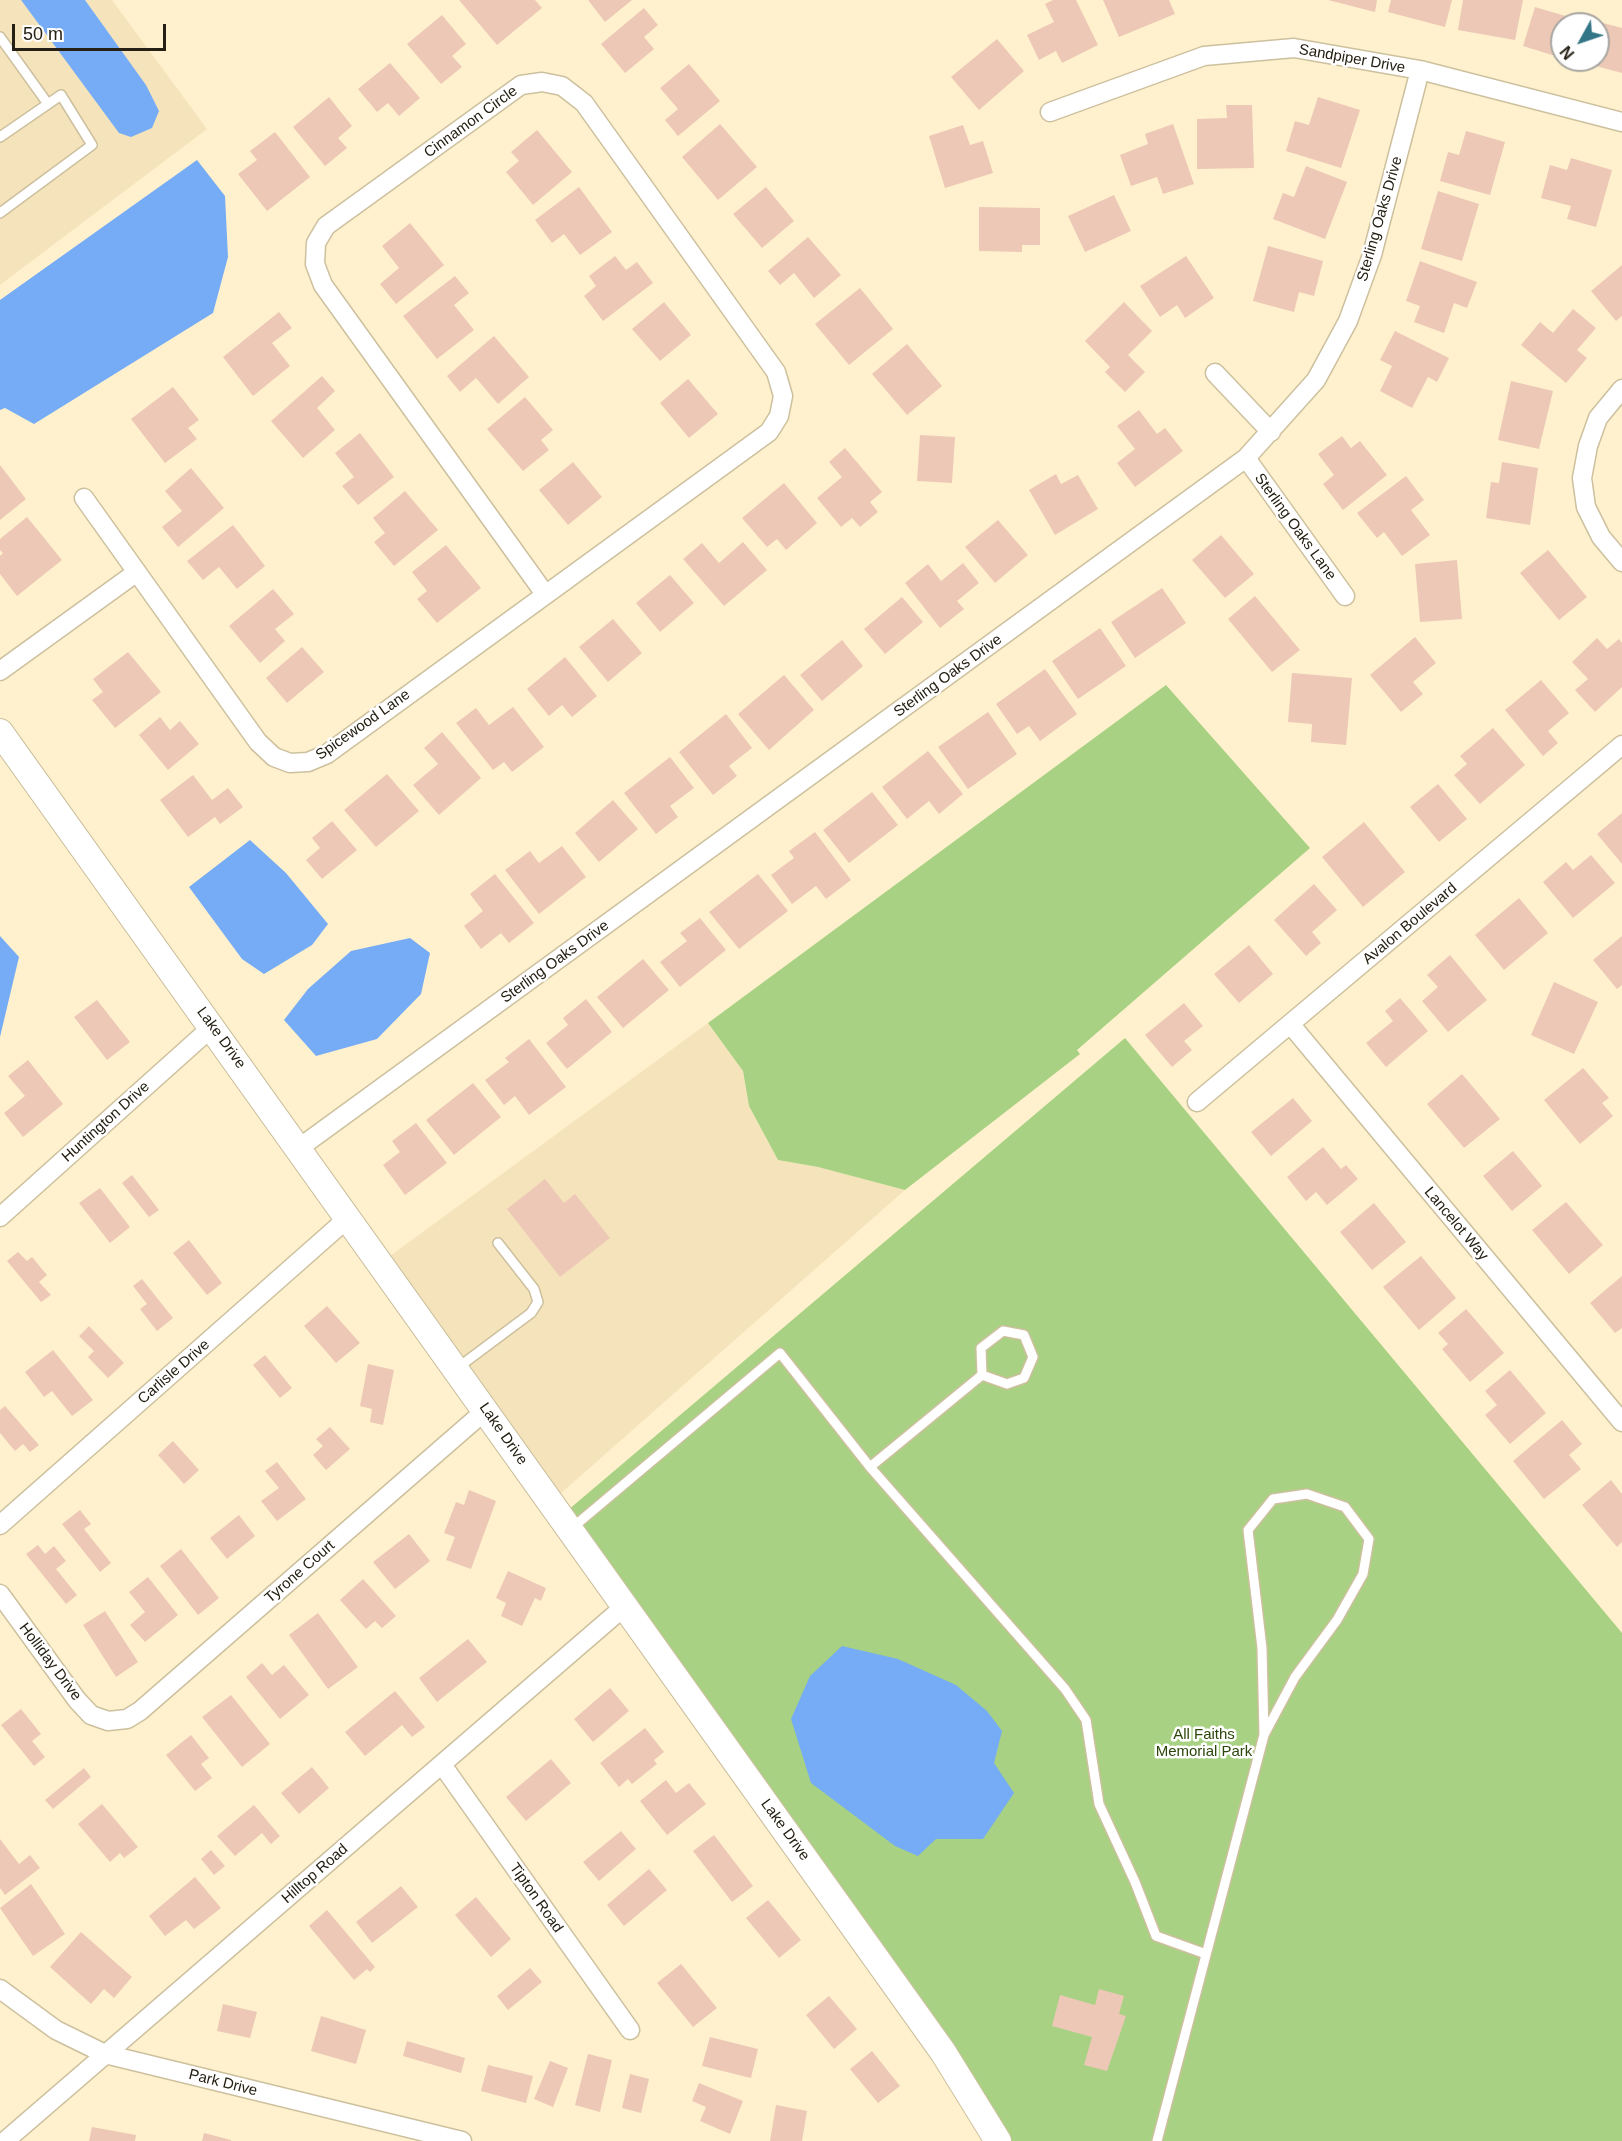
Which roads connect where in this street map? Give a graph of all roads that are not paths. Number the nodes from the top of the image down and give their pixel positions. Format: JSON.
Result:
{"nodes":[{"id":1,"x":0,"y":37,"type":"edge"},
{"id":2,"x":1420,"y":70,"type":"junction"},
{"id":3,"x":48,"y":104,"type":"junction"},
{"id":4,"x":1050,"y":112,"type":"dead end"},
{"id":5,"x":1622,"y":122,"type":"edge"},
{"id":6,"x":0,"y":137,"type":"edge"},
{"id":7,"x":0,"y":213,"type":"edge"},
{"id":8,"x":1215,"y":373,"type":"dead end"},
{"id":9,"x":1622,"y":389,"type":"edge"},
{"id":10,"x":1272,"y":432,"type":"junction"},
{"id":11,"x":1246,"y":458,"type":"junction"},
{"id":12,"x":84,"y":498,"type":"dead end"},
{"id":13,"x":1622,"y":562,"type":"edge"},
{"id":14,"x":137,"y":572,"type":"junction"},
{"id":15,"x":545,"y":594,"type":"junction"},
{"id":16,"x":1345,"y":596,"type":"dead end"},
{"id":17,"x":0,"y":671,"type":"edge"},
{"id":18,"x":0,"y":732,"type":"edge"},
{"id":19,"x":1622,"y":745,"type":"edge"},
{"id":20,"x":1291,"y":1025,"type":"junction"},
{"id":21,"x":212,"y":1027,"type":"junction"},
{"id":22,"x":1197,"y":1102,"type":"dead end"},
{"id":23,"x":299,"y":1148,"type":"junction"},
{"id":24,"x":0,"y":1217,"type":"edge"},
{"id":25,"x":348,"y":1218,"type":"junction"},
{"id":26,"x":498,"y":1243,"type":"dead end"},
{"id":27,"x":456,"y":1369,"type":"junction"},
{"id":28,"x":982,"y":1375,"type":"junction"},
{"id":29,"x":486,"y":1410,"type":"junction"},
{"id":30,"x":1620,"y":1415,"type":"edge"},
{"id":31,"x":870,"y":1467,"type":"junction"},
{"id":32,"x":0,"y":1525,"type":"edge"},
{"id":33,"x":570,"y":1529,"type":"junction"},
{"id":34,"x":0,"y":1594,"type":"edge"},
{"id":35,"x":625,"y":1606,"type":"junction"},
{"id":36,"x":108,"y":1721,"type":"joint"},
{"id":37,"x":1264,"y":1735,"type":"junction"},
{"id":38,"x":442,"y":1766,"type":"junction"},
{"id":39,"x":1206,"y":1954,"type":"junction"},
{"id":40,"x":0,"y":1989,"type":"edge"},
{"id":41,"x":630,"y":2030,"type":"dead end"},
{"id":42,"x":105,"y":2054,"type":"junction"},
{"id":43,"x":5,"y":2141,"type":"edge"},
{"id":44,"x":462,"y":2141,"type":"edge"},
{"id":45,"x":998,"y":2141,"type":"edge"},
{"id":46,"x":1157,"y":2141,"type":"edge"}],
"edges":[{"from":1,"to":3,"type":"lane"},
{"from":2,"to":4,"type":"street","name":"Sandpiper Drive"},
{"from":2,"to":5,"type":"street","name":"Sandpiper Drive"},
{"from":2,"to":10,"type":"street","name":"Sterling Oaks Drive"},
{"from":3,"to":6,"type":"lane"},
{"from":3,"to":7,"type":"lane"},
{"from":8,"to":10,"type":"street"},
{"from":9,"to":13,"type":"street"},
{"from":10,"to":11,"type":"street","name":"Sterling Oaks Drive"},
{"from":11,"to":16,"type":"street","name":"Sterling Oaks Lane"},
{"from":11,"to":23,"type":"street","name":"Sterling Oaks Drive"},
{"from":12,"to":14,"type":"street","name":"Spicewood Lane"},
{"from":14,"to":15,"type":"street","name":"Spicewood Lane"},
{"from":14,"to":17,"type":"street"},
{"from":15,"to":15,"type":"street","name":"Cinnamon Circle"},
{"from":18,"to":21,"type":"street","name":"Lake Drive"},
{"from":19,"to":20,"type":"street","name":"Avalon Boulevard"},
{"from":20,"to":22,"type":"street","name":"Avalon Boulevard"},
{"from":20,"to":30,"type":"street","name":"Lancelot Way"},
{"from":21,"to":23,"type":"street","name":"Lake Drive"},
{"from":21,"to":24,"type":"street","name":"Huntington Drive"},
{"from":23,"to":25,"type":"street","name":"Lake Drive"},
{"from":25,"to":27,"type":"street","name":"Lake Drive"},
{"from":25,"to":32,"type":"street","name":"Carlisle Drive"},
{"from":26,"to":27,"type":"lane"},
{"from":27,"to":29,"type":"street","name":"Lake Drive"},
{"from":28,"to":28,"type":"lane"},
{"from":28,"to":31,"type":"lane"},
{"from":29,"to":33,"type":"street","name":"Lake Drive"},
{"from":29,"to":36,"type":"street","name":"Tyrone Court"},
{"from":31,"to":33,"type":"lane"},
{"from":31,"to":39,"type":"lane"},
{"from":33,"to":35,"type":"street","name":"Lake Drive"},
{"from":34,"to":36,"type":"street","name":"Holliday Drive"},
{"from":35,"to":38,"type":"street","name":"Hilltop Road"},
{"from":35,"to":45,"type":"street","name":"Lake Drive"},
{"from":37,"to":37,"type":"lane"},
{"from":37,"to":39,"type":"lane"},
{"from":38,"to":41,"type":"street","name":"Tipton Road"},
{"from":38,"to":42,"type":"street","name":"Hilltop Road"},
{"from":39,"to":46,"type":"lane"},
{"from":40,"to":42,"type":"street","name":"Park Drive"},
{"from":42,"to":43,"type":"street","name":"Hilltop Road"},
{"from":42,"to":44,"type":"street","name":"Park Drive"}]}
